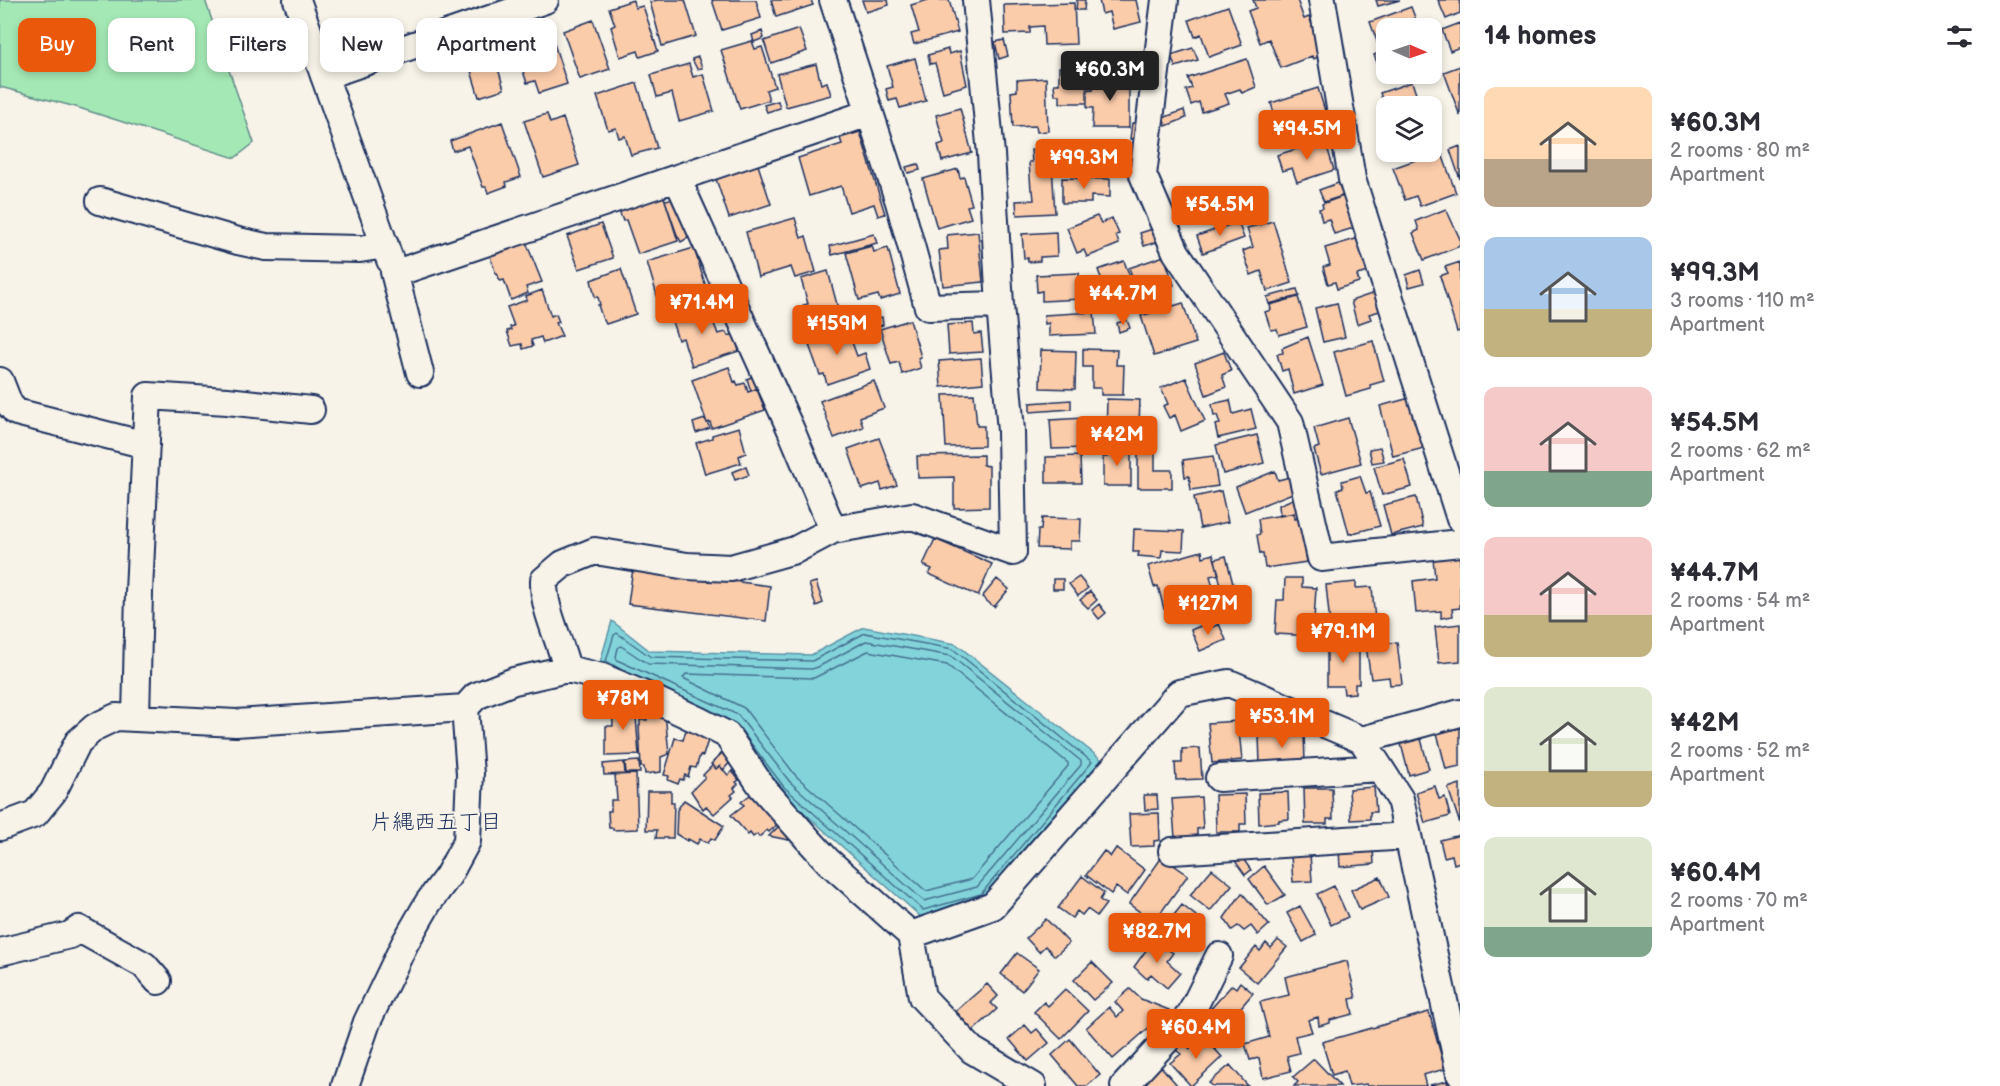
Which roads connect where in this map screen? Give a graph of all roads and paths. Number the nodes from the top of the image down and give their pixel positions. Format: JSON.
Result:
{"nodes":[{"id":1,"x":297,"y":0,"type":"edge"},
{"id":2,"x":545,"y":0,"type":"edge"},
{"id":3,"x":833,"y":0,"type":"edge"},
{"id":4,"x":976,"y":0,"type":"edge"},
{"id":5,"x":1165,"y":0,"type":"edge"},
{"id":6,"x":1322,"y":0,"type":"edge"},
{"id":7,"x":324,"y":76,"type":"junction"},
{"id":8,"x":869,"y":113,"type":"junction"},
{"id":9,"x":677,"y":178,"type":"junction"},
{"id":10,"x":100,"y":201,"type":"dead end"},
{"id":11,"x":385,"y":245,"type":"junction"},
{"id":12,"x":394,"y":272,"type":"junction"},
{"id":13,"x":1000,"y":305,"type":"junction"},
{"id":14,"x":420,"y":373,"type":"dead end"},
{"id":15,"x":0,"y":381,"type":"edge"},
{"id":16,"x":311,"y":410,"type":"dead end"},
{"id":17,"x":146,"y":445,"type":"junction"},
{"id":18,"x":1460,"y":519,"type":"edge"},
{"id":19,"x":833,"y":530,"type":"junction"},
{"id":20,"x":1460,"y":543,"type":"edge"},
{"id":21,"x":567,"y":669,"type":"junction"},
{"id":22,"x":465,"y":708,"type":"junction"},
{"id":23,"x":1460,"y":713,"type":"edge"},
{"id":24,"x":136,"y":718,"type":"junction"},
{"id":25,"x":1362,"y":740,"type":"junction"},
{"id":26,"x":1380,"y":768,"type":"junction"},
{"id":27,"x":1219,"y":777,"type":"dead end"},
{"id":28,"x":0,"y":827,"type":"edge"},
{"id":29,"x":1408,"y":836,"type":"junction"},
{"id":30,"x":1172,"y":851,"type":"dead end"},
{"id":31,"x":911,"y":935,"type":"junction"},
{"id":32,"x":0,"y":951,"type":"edge"},
{"id":33,"x":1219,"y":956,"type":"dead end"},
{"id":34,"x":158,"y":981,"type":"dead end"},
{"id":35,"x":1460,"y":1074,"type":"edge"},
{"id":36,"x":345,"y":1086,"type":"edge"},
{"id":37,"x":1033,"y":1086,"type":"edge"},
{"id":38,"x":1125,"y":1086,"type":"edge"}],
"edges":[{"from":1,"to":7,"type":"street"},
{"from":2,"to":7,"type":"street"},
{"from":3,"to":8,"type":"street"},
{"from":4,"to":13,"type":"street"},
{"from":5,"to":20,"type":"street"},
{"from":6,"to":18,"type":"street"},
{"from":7,"to":11,"type":"street"},
{"from":8,"to":9,"type":"street"},
{"from":8,"to":13,"type":"street"},
{"from":9,"to":12,"type":"street"},
{"from":9,"to":19,"type":"street"},
{"from":10,"to":11,"type":"street"},
{"from":11,"to":12,"type":"street"},
{"from":12,"to":14,"type":"street"},
{"from":13,"to":19,"type":"street"},
{"from":15,"to":17,"type":"street"},
{"from":16,"to":17,"type":"street"},
{"from":17,"to":24,"type":"street"},
{"from":19,"to":21,"type":"street"},
{"from":21,"to":22,"type":"street"},
{"from":21,"to":31,"type":"street"},
{"from":22,"to":24,"type":"street"},
{"from":22,"to":36,"type":"street"},
{"from":23,"to":25,"type":"street"},
{"from":24,"to":28,"type":"street"},
{"from":25,"to":26,"type":"street"},
{"from":25,"to":31,"type":"street"},
{"from":26,"to":27,"type":"street"},
{"from":26,"to":29,"type":"street"},
{"from":29,"to":30,"type":"street"},
{"from":29,"to":35,"type":"street"},
{"from":31,"to":37,"type":"street"},
{"from":32,"to":34,"type":"street"},
{"from":33,"to":38,"type":"street"}]}
